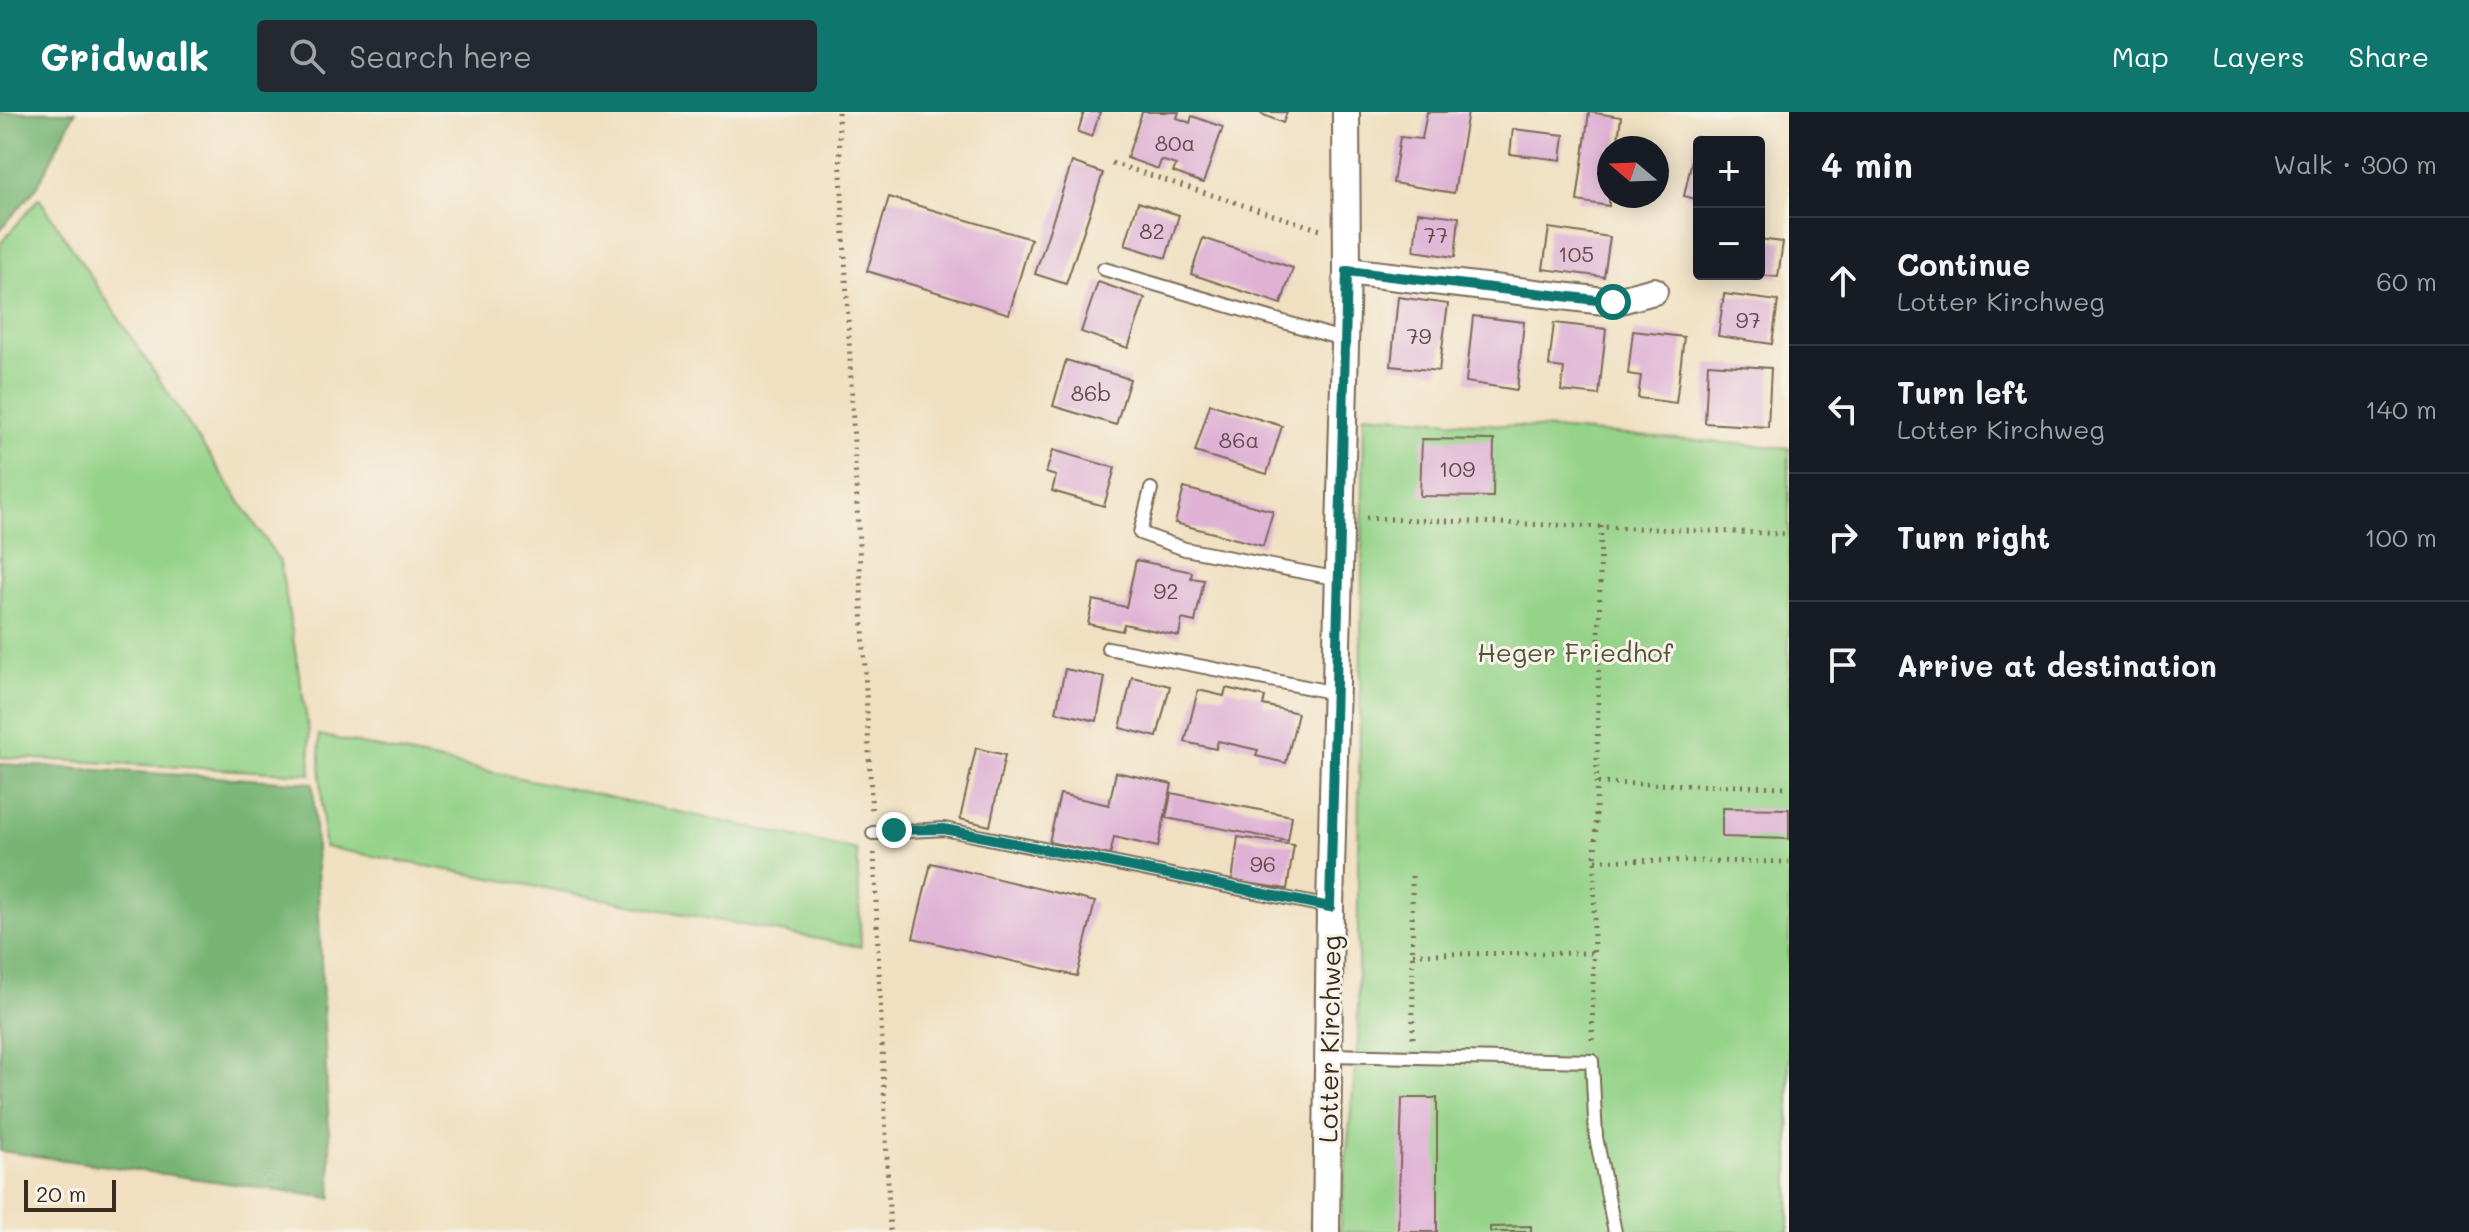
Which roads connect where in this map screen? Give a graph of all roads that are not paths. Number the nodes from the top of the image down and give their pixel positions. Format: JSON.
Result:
{"nodes":[{"id":1,"x":1346,"y":112,"type":"edge"},
{"id":2,"x":1104,"y":269,"type":"dead end"},
{"id":3,"x":1347,"y":271,"type":"junction"},
{"id":4,"x":1654,"y":291,"type":"dead end"},
{"id":5,"x":1345,"y":340,"type":"junction"},
{"id":6,"x":1151,"y":489,"type":"dead end"},
{"id":7,"x":1339,"y":579,"type":"junction"},
{"id":8,"x":1108,"y":648,"type":"dead end"},
{"id":9,"x":1336,"y":693,"type":"junction"},
{"id":10,"x":873,"y":833,"type":"road end"},
{"id":11,"x":1330,"y":907,"type":"junction"},
{"id":12,"x":1329,"y":1055,"type":"junction"},
{"id":13,"x":1326,"y":1232,"type":"edge"},
{"id":14,"x":1615,"y":1232,"type":"edge"}],
"edges":[{"from":1,"to":3,"type":"street","name":"Lotter Kirchweg"},
{"from":2,"to":5,"type":"lane"},
{"from":3,"to":4,"type":"street"},
{"from":3,"to":5,"type":"street","name":"Lotter Kirchweg"},
{"from":5,"to":7,"type":"street","name":"Lotter Kirchweg"},
{"from":6,"to":7,"type":"lane"},
{"from":7,"to":9,"type":"street","name":"Lotter Kirchweg"},
{"from":8,"to":9,"type":"lane"},
{"from":9,"to":11,"type":"street","name":"Lotter Kirchweg"},
{"from":10,"to":11,"type":"lane"},
{"from":11,"to":12,"type":"street","name":"Lotter Kirchweg"},
{"from":12,"to":13,"type":"street","name":"Lotter Kirchweg"},
{"from":12,"to":14,"type":"lane"}]}
